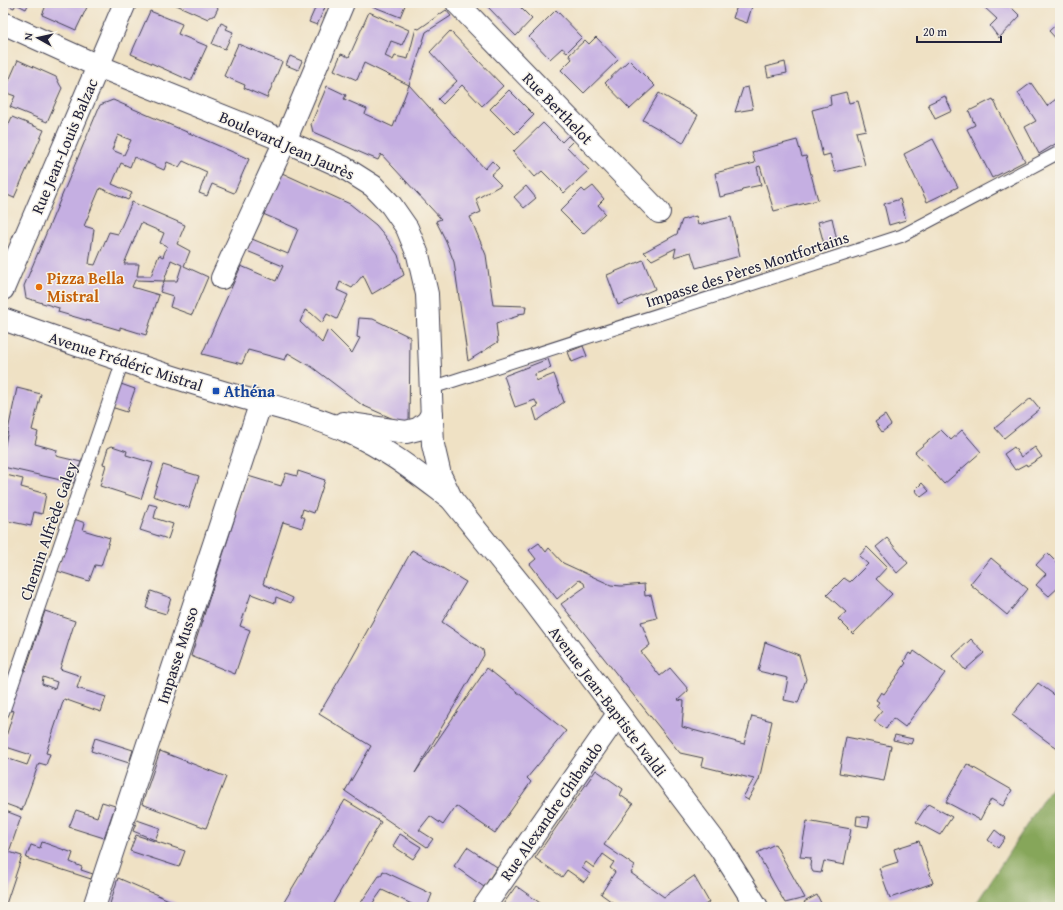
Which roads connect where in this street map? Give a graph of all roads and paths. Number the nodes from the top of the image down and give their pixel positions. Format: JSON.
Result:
{"nodes":[{"id":1,"x":125,"y":3,"type":"edge"},
{"id":2,"x":343,"y":3,"type":"edge"},
{"id":3,"x":457,"y":3,"type":"edge"},
{"id":4,"x":3,"y":24,"type":"edge"},
{"id":5,"x":98,"y":66,"type":"junction"},
{"id":6,"x":285,"y":142,"type":"junction"},
{"id":7,"x":1060,"y":152,"type":"edge"},
{"id":8,"x":658,"y":212,"type":"dead end"},
{"id":9,"x":222,"y":278,"type":"dead end"},
{"id":10,"x":3,"y":289,"type":"edge"},
{"id":11,"x":3,"y":319,"type":"edge"},
{"id":12,"x":123,"y":360,"type":"junction"},
{"id":13,"x":431,"y":388,"type":"junction"},
{"id":14,"x":261,"y":402,"type":"junction"},
{"id":15,"x":432,"y":414,"type":"junction"},
{"id":16,"x":320,"y":419,"type":"junction"},
{"id":17,"x":452,"y":500,"type":"junction"},
{"id":18,"x":3,"y":712,"type":"edge"},
{"id":19,"x":618,"y":714,"type":"junction"},
{"id":20,"x":94,"y":907,"type":"edge"},
{"id":21,"x":484,"y":907,"type":"edge"},
{"id":22,"x":757,"y":907,"type":"edge"}],
"edges":[{"from":1,"to":5,"type":"main road","name":"Rue Jean-Louis Balzac"},
{"from":2,"to":6,"type":"main road"},
{"from":3,"to":8,"type":"main road","name":"Rue Berthelot"},
{"from":4,"to":5,"type":"main road","name":"Boulevard Jean Jaurès"},
{"from":5,"to":6,"type":"main road","name":"Boulevard Jean Jaurès"},
{"from":5,"to":10,"type":"main road","name":"Rue Jean-Louis Balzac"},
{"from":6,"to":9,"type":"main road"},
{"from":6,"to":13,"type":"main road","name":"Boulevard Jean Jaurès"},
{"from":7,"to":13,"type":"lane","name":"Impasse des Pères Montfortains"},
{"from":11,"to":12,"type":"main road","name":"Avenue Frédéric Mistral"},
{"from":12,"to":14,"type":"main road","name":"Avenue Frédéric Mistral"},
{"from":12,"to":18,"type":"lane","name":"Chemin Alfrède Galey"},
{"from":13,"to":15,"type":"main road","name":"Boulevard Jean Jaurès"},
{"from":14,"to":16,"type":"main road","name":"Avenue Frédéric Mistral"},
{"from":14,"to":20,"type":"main road","name":"Impasse Musso"},
{"from":15,"to":16,"type":"main road","name":"Avenue Frédéric Mistral"},
{"from":15,"to":17,"type":"main road","name":"Boulevard Jean Jaurès"},
{"from":16,"to":17,"type":"main road","name":"Avenue Frédéric Mistral"},
{"from":17,"to":19,"type":"main road","name":"Avenue Jean-Baptiste Ivaldi"},
{"from":19,"to":21,"type":"main road","name":"Rue Alexandre Ghibaudo"},
{"from":19,"to":22,"type":"main road","name":"Avenue Jean-Baptiste Ivaldi"}]}
